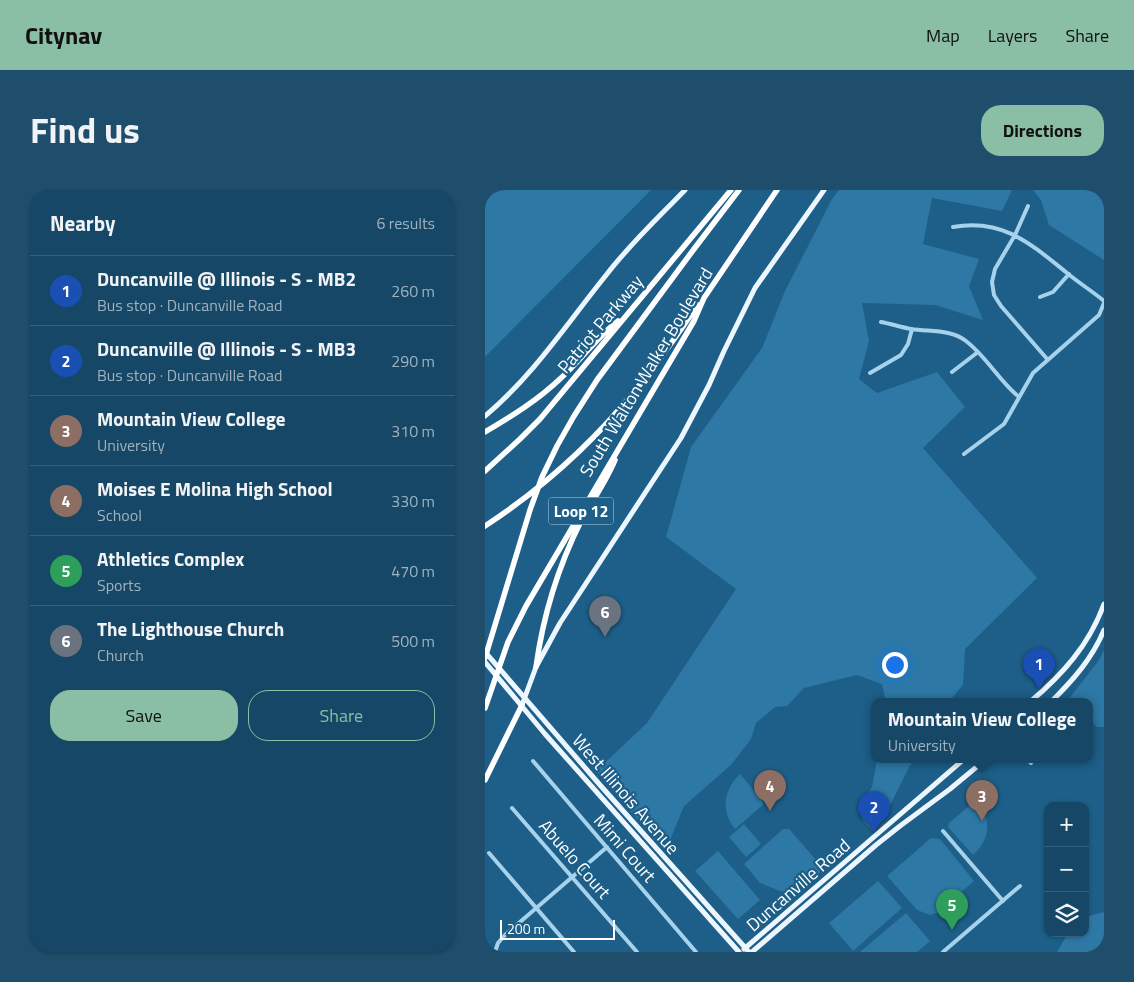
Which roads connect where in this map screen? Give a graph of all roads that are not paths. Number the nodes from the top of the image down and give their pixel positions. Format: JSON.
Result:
{"nodes":[{"id":1,"x":685,"y":190,"type":"edge"},
{"id":2,"x":731,"y":190,"type":"edge"},
{"id":3,"x":739,"y":190,"type":"edge"},
{"id":4,"x":777,"y":190,"type":"edge"},
{"id":5,"x":824,"y":190,"type":"edge"},
{"id":6,"x":1028,"y":206,"type":"dead end"},
{"id":7,"x":953,"y":227,"type":"dead end"},
{"id":8,"x":1015,"y":235,"type":"junction"},
{"id":9,"x":1069,"y":274,"type":"junction"},
{"id":10,"x":1040,"y":297,"type":"dead end"},
{"id":11,"x":704,"y":298,"type":"junction"},
{"id":12,"x":1104,"y":302,"type":"edge"},
{"id":13,"x":628,"y":314,"type":"junction"},
{"id":14,"x":881,"y":322,"type":"dead end"},
{"id":15,"x":912,"y":329,"type":"junction"},
{"id":16,"x":978,"y":352,"type":"junction"},
{"id":17,"x":1048,"y":360,"type":"junction"},
{"id":18,"x":952,"y":372,"type":"dead end"},
{"id":19,"x":870,"y":373,"type":"dead end"},
{"id":20,"x":1019,"y":396,"type":"junction"},
{"id":21,"x":485,"y":416,"type":"edge"},
{"id":22,"x":485,"y":432,"type":"edge"},
{"id":23,"x":622,"y":442,"type":"junction"},
{"id":24,"x":964,"y":454,"type":"dead end"},
{"id":25,"x":485,"y":471,"type":"edge"},
{"id":26,"x":485,"y":526,"type":"edge"},
{"id":27,"x":1104,"y":604,"type":"edge"},
{"id":28,"x":1104,"y":630,"type":"edge"},
{"id":29,"x":485,"y":652,"type":"edge"},
{"id":30,"x":485,"y":660,"type":"edge"},
{"id":31,"x":537,"y":667,"type":"junction"},
{"id":32,"x":1065,"y":670,"type":"junction"},
{"id":33,"x":1074,"y":679,"type":"junction"},
{"id":34,"x":524,"y":697,"type":"junction"},
{"id":35,"x":1034,"y":698,"type":"edge"},
{"id":36,"x":1055,"y":698,"type":"edge"},
{"id":37,"x":522,"y":705,"type":"junction"},
{"id":38,"x":485,"y":708,"type":"edge"},
{"id":39,"x":562,"y":742,"type":"junction"},
{"id":40,"x":555,"y":746,"type":"junction"},
{"id":41,"x":533,"y":761,"type":"dead end"},
{"id":42,"x":960,"y":763,"type":"edge"},
{"id":43,"x":982,"y":763,"type":"edge"},
{"id":44,"x":591,"y":775,"type":"junction"},
{"id":45,"x":585,"y":779,"type":"junction"},
{"id":46,"x":485,"y":780,"type":"edge"},
{"id":47,"x":512,"y":808,"type":"dead end"},
{"id":48,"x":943,"y":831,"type":"dead end"},
{"id":49,"x":607,"y":847,"type":"junction"},
{"id":50,"x":489,"y":853,"type":"dead end"},
{"id":51,"x":668,"y":862,"type":"junction"},
{"id":52,"x":662,"y":867,"type":"junction"},
{"id":53,"x":572,"y":877,"type":"junction"},
{"id":54,"x":1020,"y":886,"type":"dead end"},
{"id":55,"x":1003,"y":901,"type":"junction"},
{"id":56,"x":536,"y":909,"type":"junction"},
{"id":57,"x":745,"y":951,"type":"edge"},
{"id":58,"x":495,"y":952,"type":"edge"},
{"id":59,"x":574,"y":952,"type":"edge"},
{"id":60,"x":637,"y":952,"type":"edge"},
{"id":61,"x":697,"y":952,"type":"edge"},
{"id":62,"x":943,"y":952,"type":"edge"}],
"edges":[{"from":1,"to":21,"type":"main road"},
{"from":2,"to":13,"type":"highway","name":"Patriot Parkway"},
{"from":3,"to":30,"type":"highway","name":"South Walton Walker Boulevard","number":"Loop 12"},
{"from":4,"to":11,"type":"highway","name":"South Walton Walker Boulevard","number":"Loop 12"},
{"from":5,"to":31,"type":"main road"},
{"from":6,"to":8,"type":"street"},
{"from":7,"to":8,"type":"street"},
{"from":8,"to":9,"type":"street"},
{"from":8,"to":17,"type":"street"},
{"from":9,"to":10,"type":"street"},
{"from":9,"to":12,"type":"street"},
{"from":11,"to":23,"type":"highway","name":"South Walton Walker Boulevard","number":"Loop 12"},
{"from":11,"to":26,"type":"highway"},
{"from":12,"to":17,"type":"street"},
{"from":13,"to":22,"type":"highway"},
{"from":13,"to":25,"type":"highway","name":"Patriot Parkway"},
{"from":14,"to":15,"type":"street"},
{"from":15,"to":16,"type":"street"},
{"from":15,"to":19,"type":"street"},
{"from":16,"to":18,"type":"street"},
{"from":16,"to":20,"type":"street"},
{"from":17,"to":20,"type":"street"},
{"from":20,"to":24,"type":"street"},
{"from":23,"to":31,"type":"highway"},
{"from":23,"to":38,"type":"highway","name":"South Walton Walker Boulevard","number":"Loop 12"},
{"from":27,"to":32,"type":"main road"},
{"from":28,"to":33,"type":"main road"},
{"from":29,"to":34,"type":"main road","name":"West Illinois Avenue"},
{"from":30,"to":37,"type":"main road","name":"West Illinois Avenue"},
{"from":31,"to":34,"type":"main road"},
{"from":32,"to":33,"type":"main road"},
{"from":32,"to":35,"type":"main road"},
{"from":33,"to":36,"type":"main road"},
{"from":34,"to":37,"type":"main road"},
{"from":34,"to":39,"type":"main road","name":"West Illinois Avenue"},
{"from":37,"to":40,"type":"main road","name":"West Illinois Avenue"},
{"from":37,"to":46,"type":"highway"},
{"from":39,"to":40,"type":"main road"},
{"from":39,"to":44,"type":"main road","name":"West Illinois Avenue"},
{"from":40,"to":45,"type":"main road","name":"West Illinois Avenue"},
{"from":41,"to":49,"type":"street","name":"Mimi Court"},
{"from":42,"to":57,"type":"main road","name":"Duncanville Road"},
{"from":43,"to":57,"type":"main road","name":"Duncanville Road"},
{"from":44,"to":45,"type":"main road"},
{"from":44,"to":51,"type":"main road","name":"West Illinois Avenue"},
{"from":45,"to":52,"type":"main road","name":"West Illinois Avenue"},
{"from":47,"to":53,"type":"street","name":"Abuelo Court"},
{"from":48,"to":55,"type":"street"},
{"from":49,"to":53,"type":"street"},
{"from":49,"to":61,"type":"street","name":"Mimi Court"},
{"from":50,"to":56,"type":"street"},
{"from":51,"to":52,"type":"main road"},
{"from":51,"to":57,"type":"main road","name":"West Illinois Avenue"},
{"from":52,"to":57,"type":"main road","name":"West Illinois Avenue"},
{"from":53,"to":56,"type":"street"},
{"from":53,"to":60,"type":"street","name":"Abuelo Court"},
{"from":54,"to":55,"type":"street"},
{"from":55,"to":62,"type":"street"},
{"from":56,"to":58,"type":"street"},
{"from":56,"to":59,"type":"street"}]}
